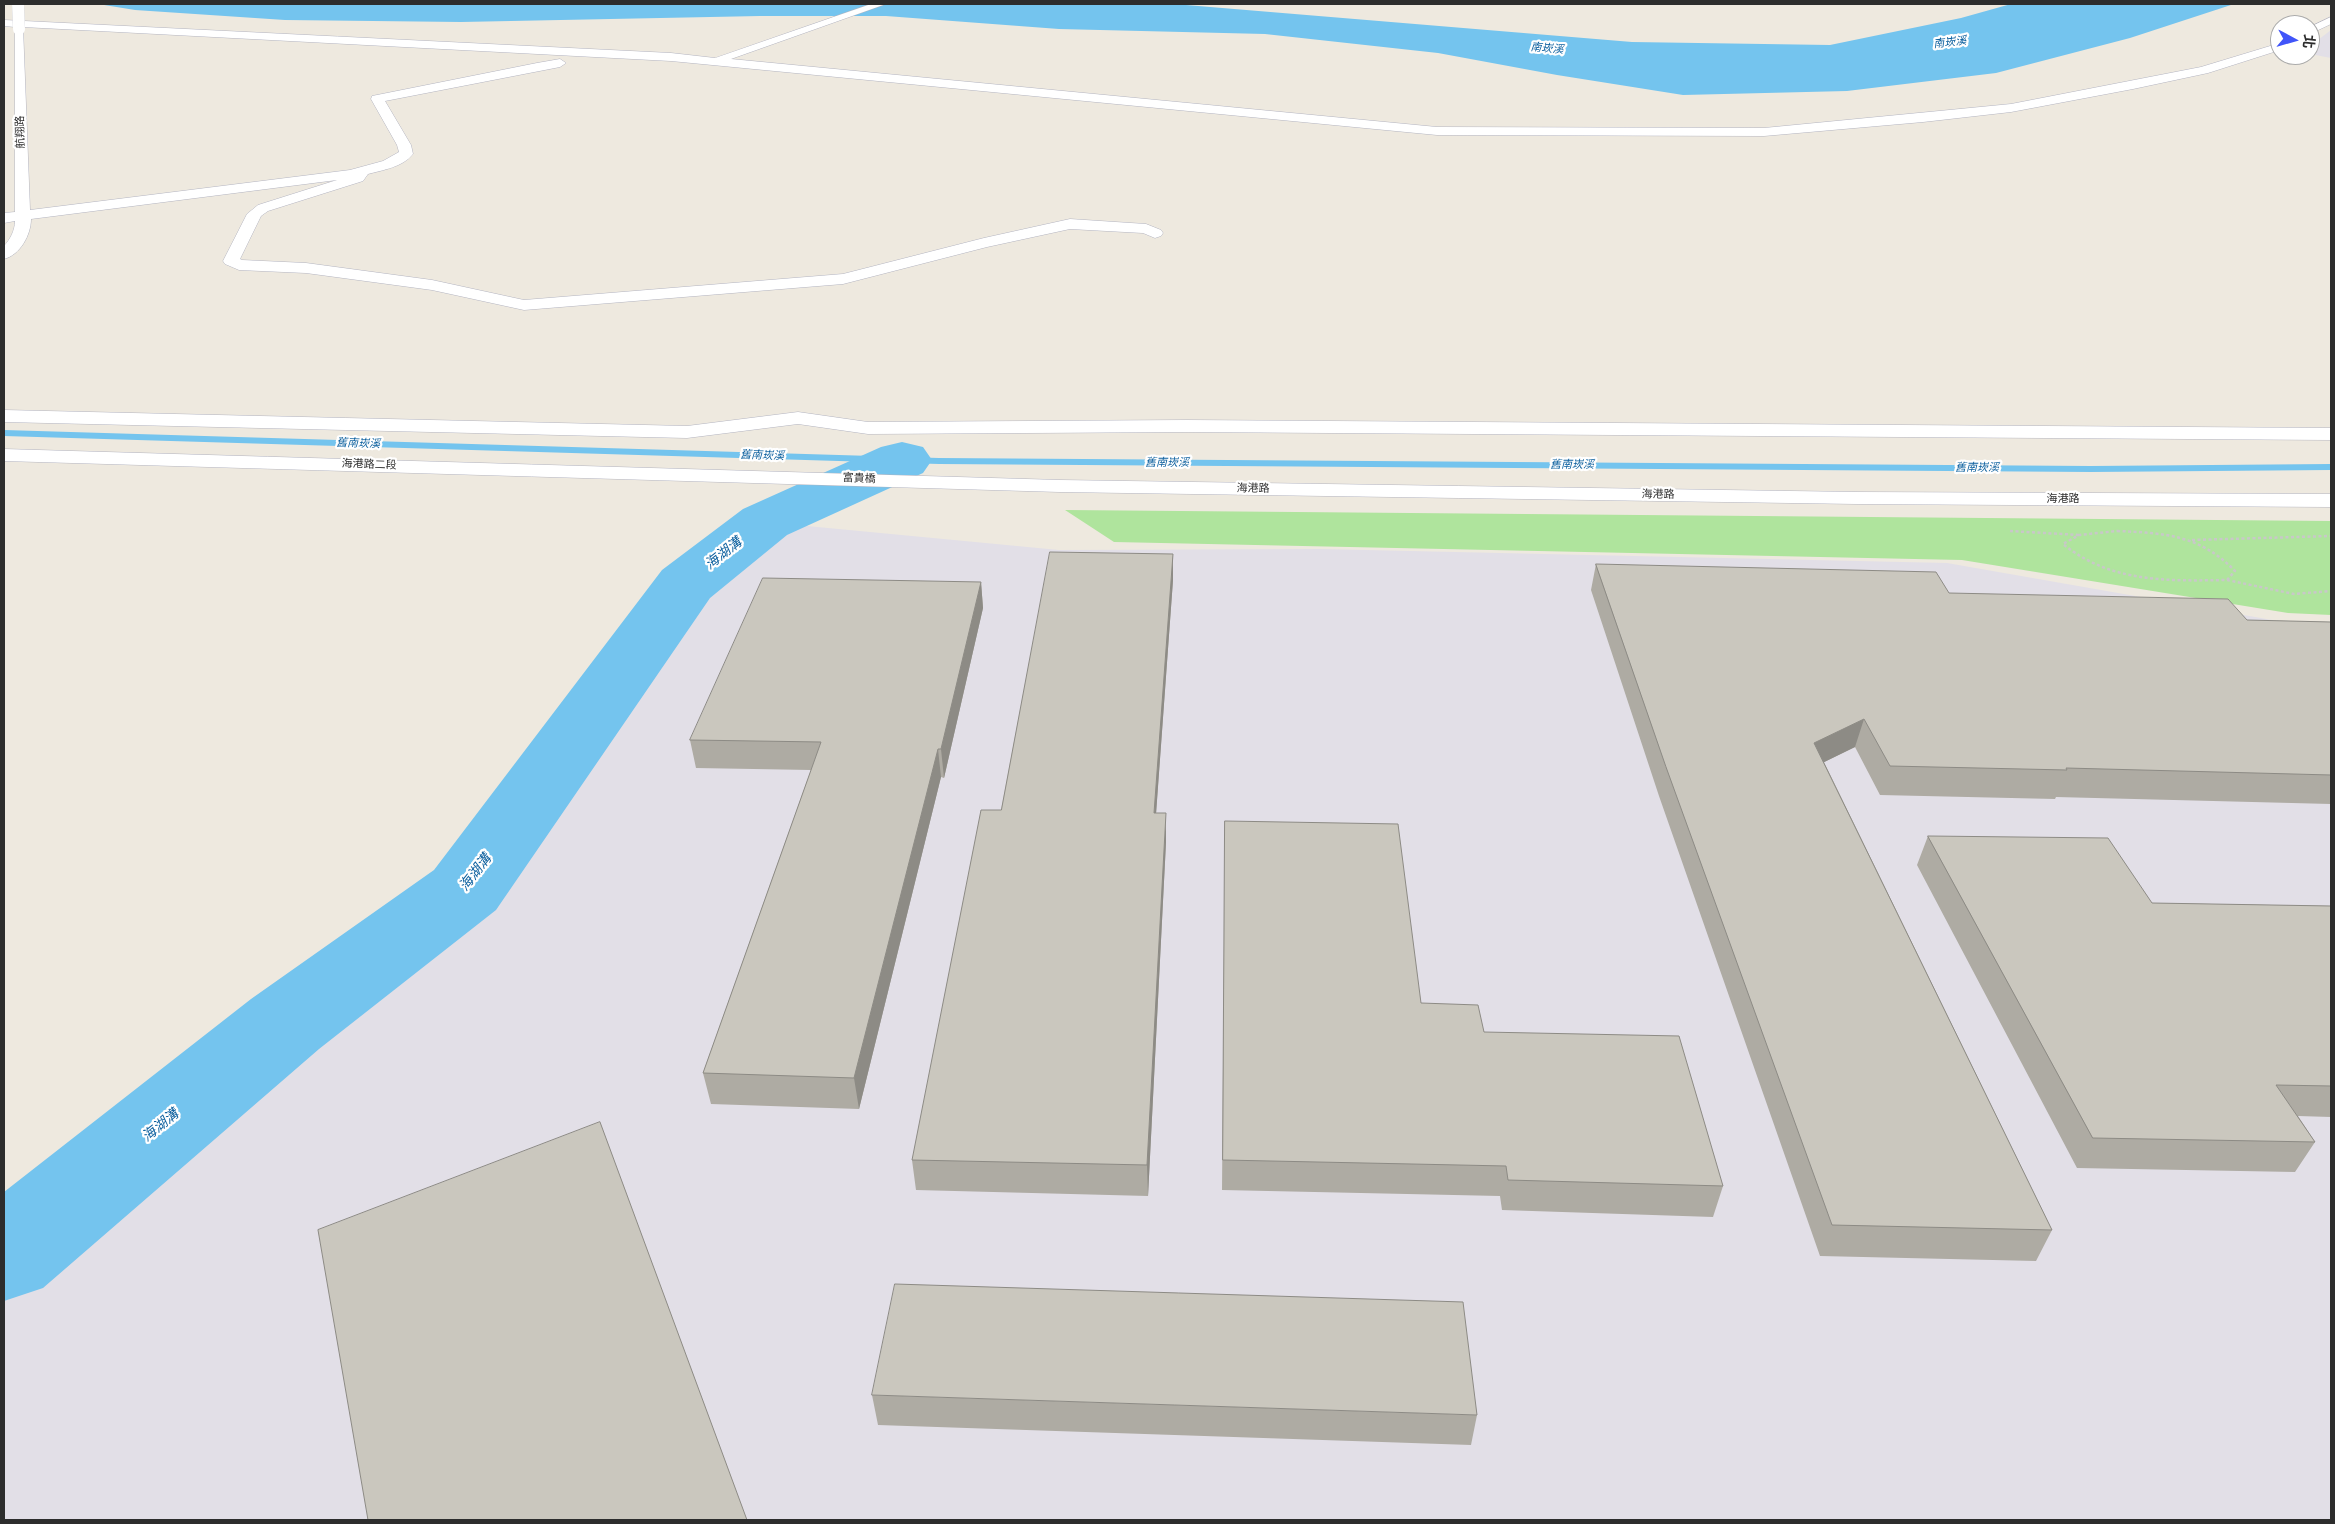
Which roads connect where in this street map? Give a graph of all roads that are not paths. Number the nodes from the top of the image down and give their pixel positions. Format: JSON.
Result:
{"nodes":[{"id":1,"x":18,"y":4,"type":"edge"},
{"id":2,"x":881,"y":4,"type":"edge"},
{"id":3,"x":4,"y":23,"type":"edge"},
{"id":4,"x":2270,"y":49,"type":"edge"},
{"id":5,"x":628,"y":55,"type":"junction"},
{"id":6,"x":714,"y":62,"type":"junction"},
{"id":7,"x":363,"y":171,"type":"junction"},
{"id":8,"x":22,"y":216,"type":"junction"},
{"id":9,"x":4,"y":218,"type":"edge"},
{"id":10,"x":1156,"y":233,"type":"dead end"},
{"id":11,"x":4,"y":254,"type":"edge"},
{"id":12,"x":4,"y":416,"type":"edge"},
{"id":13,"x":2331,"y":434,"type":"edge"},
{"id":14,"x":4,"y":455,"type":"edge"},
{"id":15,"x":734,"y":475,"type":"joint"},
{"id":16,"x":984,"y":483,"type":"joint"},
{"id":17,"x":2331,"y":501,"type":"edge"}],
"edges":[{"from":1,"to":8,"type":"street","name":"航翔路","bridge":true},
{"from":2,"to":6,"type":"street"},
{"from":3,"to":5,"type":"street"},
{"from":4,"to":6,"type":"street"},
{"from":5,"to":6,"type":"street"},
{"from":5,"to":7,"type":"street"},
{"from":7,"to":8,"type":"street"},
{"from":7,"to":10,"type":"street"},
{"from":8,"to":9,"type":"street"},
{"from":8,"to":11,"type":"street","name":"航翔路"},
{"from":12,"to":13,"type":"street"},
{"from":14,"to":15,"type":"street","name":"海港路二段"},
{"from":15,"to":16,"type":"street","name":"富貴橋"},
{"from":16,"to":17,"type":"street","name":"海港路"}]}
